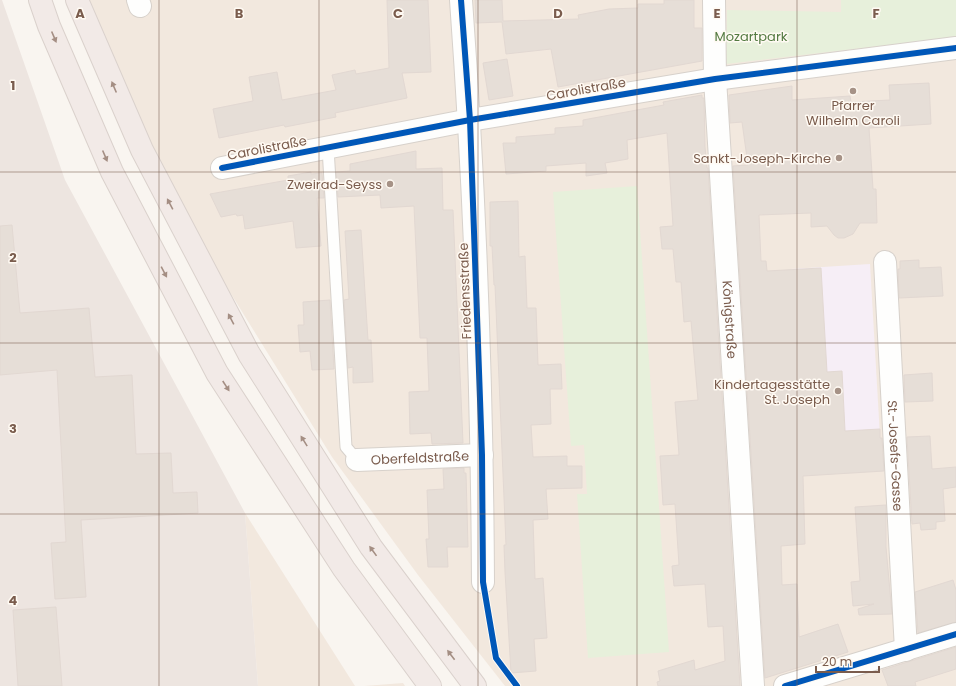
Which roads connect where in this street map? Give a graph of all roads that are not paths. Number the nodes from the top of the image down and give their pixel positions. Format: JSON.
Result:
{"nodes":[{"id":1,"x":40,"y":0,"type":"edge"},
{"id":2,"x":77,"y":0,"type":"edge"},
{"id":3,"x":461,"y":0,"type":"edge"},
{"id":4,"x":714,"y":0,"type":"edge"},
{"id":5,"x":956,"y":48,"type":"edge"},
{"id":6,"x":715,"y":79,"type":"junction"},
{"id":7,"x":470,"y":120,"type":"junction"},
{"id":8,"x":328,"y":148,"type":"junction"},
{"id":9,"x":222,"y":168,"type":"dead end"},
{"id":10,"x":885,"y":262,"type":"dead end"},
{"id":11,"x":482,"y":455,"type":"junction"},
{"id":12,"x":357,"y":460,"type":"joint"},
{"id":13,"x":483,"y":582,"type":"dead end"},
{"id":14,"x":956,"y":634,"type":"edge"},
{"id":15,"x":906,"y":650,"type":"junction"},
{"id":16,"x":430,"y":686,"type":"edge"},
{"id":17,"x":475,"y":686,"type":"edge"},
{"id":18,"x":753,"y":686,"type":"edge"},
{"id":19,"x":785,"y":686,"type":"edge"}],
"edges":[{"from":1,"to":16,"type":"highway","one_way":true},
{"from":17,"to":2,"type":"highway","one_way":true},
{"from":3,"to":7,"type":"street","name":"Friedensstraße"},
{"from":4,"to":6,"type":"street","name":"Königstraße"},
{"from":5,"to":6,"type":"street","name":"Carolistraße"},
{"from":6,"to":7,"type":"street","name":"Carolistraße"},
{"from":6,"to":18,"type":"street","name":"Königstraße"},
{"from":7,"to":8,"type":"street","name":"Carolistraße"},
{"from":7,"to":11,"type":"street","name":"Friedensstraße"},
{"from":8,"to":9,"type":"street","name":"Carolistraße"},
{"from":8,"to":12,"type":"lane"},
{"from":10,"to":15,"type":"street","name":"St.-Josefs-Gasse"},
{"from":11,"to":12,"type":"street","name":"Oberfeldstraße"},
{"from":11,"to":13,"type":"street","name":"Friedensstraße"},
{"from":14,"to":15,"type":"street"},
{"from":15,"to":19,"type":"street"}]}
